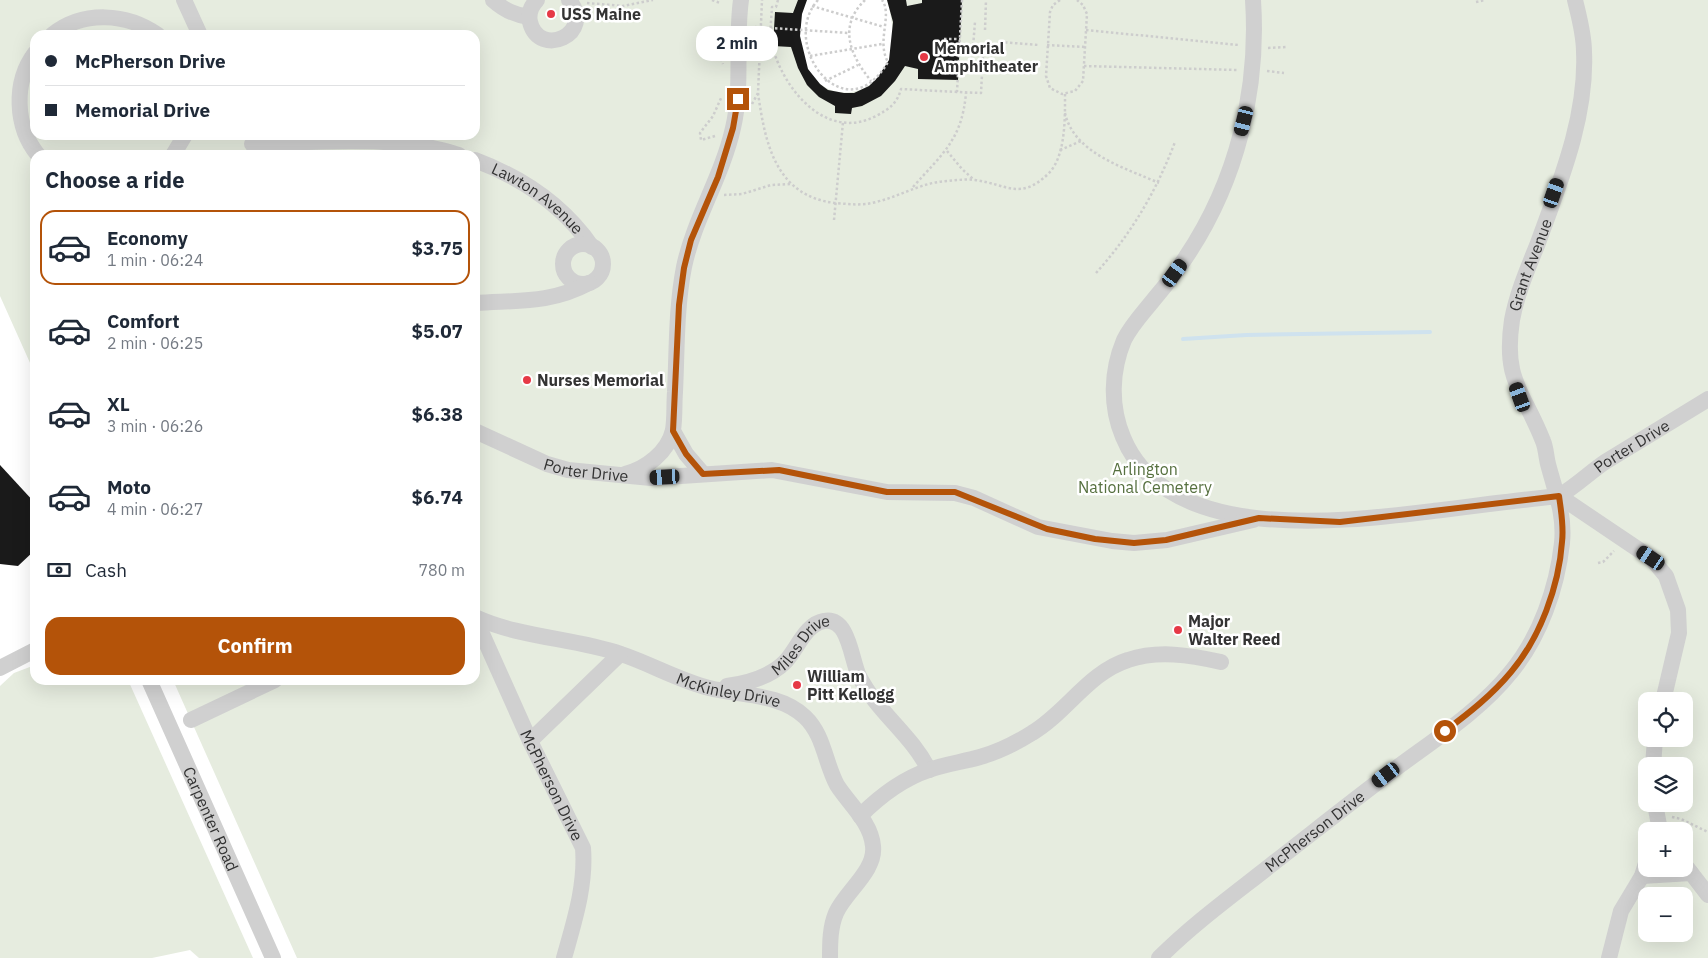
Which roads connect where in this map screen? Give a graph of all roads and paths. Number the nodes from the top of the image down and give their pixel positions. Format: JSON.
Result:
{"nodes":[{"id":1,"x":184,"y":0,"type":"edge"},
{"id":2,"x":493,"y":0,"type":"edge"},
{"id":3,"x":537,"y":0,"type":"edge"},
{"id":4,"x":569,"y":0,"type":"edge"},
{"id":5,"x":653,"y":0,"type":"edge"},
{"id":6,"x":712,"y":0,"type":"edge"},
{"id":7,"x":741,"y":0,"type":"edge"},
{"id":8,"x":762,"y":0,"type":"edge"},
{"id":9,"x":778,"y":0,"type":"edge"},
{"id":10,"x":818,"y":0,"type":"edge"},
{"id":11,"x":858,"y":0,"type":"edge"},
{"id":12,"x":882,"y":0,"type":"edge"},
{"id":13,"x":962,"y":0,"type":"edge"},
{"id":14,"x":986,"y":0,"type":"edge"},
{"id":15,"x":1060,"y":0,"type":"edge"},
{"id":16,"x":1077,"y":0,"type":"edge"},
{"id":17,"x":1253,"y":0,"type":"edge"},
{"id":18,"x":1485,"y":0,"type":"edge"},
{"id":19,"x":1575,"y":0,"type":"edge"},
{"id":20,"x":863,"y":1,"type":"edge"},
{"id":21,"x":1476,"y":2,"type":"dead end"},
{"id":22,"x":593,"y":3,"type":"dead end"},
{"id":23,"x":720,"y":3,"type":"dead end"},
{"id":24,"x":812,"y":6,"type":"junction"},
{"id":25,"x":854,"y":16,"type":"junction"},
{"id":26,"x":529,"y":17,"type":"junction"},
{"id":27,"x":974,"y":22,"type":"dead end"},
{"id":28,"x":755,"y":27,"type":"dead end"},
{"id":29,"x":761,"y":27,"type":"junction"},
{"id":30,"x":884,"y":27,"type":"junction"},
{"id":31,"x":771,"y":28,"type":"junction"},
{"id":32,"x":60,"y":30,"type":"edge"},
{"id":33,"x":149,"y":30,"type":"edge"},
{"id":34,"x":198,"y":30,"type":"edge"},
{"id":35,"x":985,"y":30,"type":"dead end"},
{"id":36,"x":1086,"y":30,"type":"junction"},
{"id":37,"x":806,"y":31,"type":"junction"},
{"id":38,"x":849,"y":33,"type":"junction"},
{"id":39,"x":944,"y":39,"type":"dead end"},
{"id":40,"x":960,"y":39,"type":"junction"},
{"id":41,"x":1000,"y":42,"type":"dead end"},
{"id":42,"x":882,"y":44,"type":"junction"},
{"id":43,"x":1039,"y":45,"type":"dead end"},
{"id":44,"x":1047,"y":45,"type":"junction"},
{"id":45,"x":1235,"y":45,"type":"dead end"},
{"id":46,"x":1085,"y":47,"type":"junction"},
{"id":47,"x":1286,"y":47,"type":"dead end"},
{"id":48,"x":1268,"y":48,"type":"dead end"},
{"id":49,"x":851,"y":50,"type":"junction"},
{"id":50,"x":810,"y":56,"type":"junction"},
{"id":51,"x":983,"y":56,"type":"dead end"},
{"id":52,"x":972,"y":60,"type":"dead end"},
{"id":53,"x":30,"y":62,"type":"edge"},
{"id":54,"x":858,"y":65,"type":"junction"},
{"id":55,"x":1084,"y":66,"type":"junction"},
{"id":56,"x":1234,"y":70,"type":"dead end"},
{"id":57,"x":1266,"y":71,"type":"dead end"},
{"id":58,"x":1284,"y":73,"type":"dead end"},
{"id":59,"x":825,"y":81,"type":"junction"},
{"id":60,"x":871,"y":81,"type":"junction"},
{"id":61,"x":957,"y":92,"type":"junction"},
{"id":62,"x":758,"y":93,"type":"junction"},
{"id":63,"x":966,"y":93,"type":"junction"},
{"id":64,"x":726,"y":94,"type":"dead end"},
{"id":65,"x":1064,"y":94,"type":"junction"},
{"id":66,"x":751,"y":106,"type":"dead end"},
{"id":67,"x":1064,"y":110,"type":"junction"},
{"id":68,"x":843,"y":122,"type":"junction"},
{"id":69,"x":710,"y":139,"type":"dead end"},
{"id":70,"x":1081,"y":141,"type":"junction"},
{"id":71,"x":1175,"y":142,"type":"dead end"},
{"id":72,"x":252,"y":145,"type":"edge"},
{"id":73,"x":35,"y":150,"type":"edge"},
{"id":74,"x":437,"y":150,"type":"edge"},
{"id":75,"x":1060,"y":150,"type":"junction"},
{"id":76,"x":947,"y":151,"type":"junction"},
{"id":77,"x":480,"y":162,"type":"edge"},
{"id":78,"x":974,"y":180,"type":"junction"},
{"id":79,"x":1158,"y":183,"type":"junction"},
{"id":80,"x":792,"y":184,"type":"junction"},
{"id":81,"x":726,"y":188,"type":"dead end"},
{"id":82,"x":912,"y":188,"type":"junction"},
{"id":83,"x":723,"y":195,"type":"junction"},
{"id":84,"x":719,"y":202,"type":"dead end"},
{"id":85,"x":836,"y":203,"type":"junction"},
{"id":86,"x":834,"y":220,"type":"dead end"},
{"id":87,"x":592,"y":247,"type":"junction"},
{"id":88,"x":1096,"y":273,"type":"dead end"},
{"id":89,"x":594,"y":281,"type":"junction"},
{"id":90,"x":480,"y":304,"type":"edge"},
{"id":91,"x":1708,"y":400,"type":"edge"},
{"id":92,"x":673,"y":431,"type":"junction"},
{"id":93,"x":480,"y":433,"type":"edge"},
{"id":94,"x":703,"y":474,"type":"junction"},
{"id":95,"x":621,"y":475,"type":"junction"},
{"id":96,"x":1559,"y":496,"type":"junction"},
{"id":97,"x":1259,"y":518,"type":"junction"},
{"id":98,"x":1621,"y":538,"type":"junction"},
{"id":99,"x":1598,"y":563,"type":"dead end"},
{"id":100,"x":480,"y":619,"type":"edge"},
{"id":101,"x":480,"y":628,"type":"edge"},
{"id":102,"x":30,"y":653,"type":"edge"},
{"id":103,"x":620,"y":654,"type":"junction"},
{"id":104,"x":1221,"y":662,"type":"dead end"},
{"id":105,"x":0,"y":668,"type":"edge"},
{"id":106,"x":151,"y":685,"type":"edge"},
{"id":107,"x":264,"y":685,"type":"edge"},
{"id":108,"x":710,"y":688,"type":"junction"},
{"id":109,"x":1665,"y":692,"type":"edge"},
{"id":110,"x":190,"y":720,"type":"dead end"},
{"id":111,"x":530,"y":742,"type":"junction"},
{"id":112,"x":929,"y":770,"type":"junction"},
{"id":113,"x":860,"y":816,"type":"junction"},
{"id":114,"x":1658,"y":821,"type":"edge"},
{"id":115,"x":1708,"y":832,"type":"edge"},
{"id":116,"x":1693,"y":875,"type":"edge"},
{"id":117,"x":1640,"y":877,"type":"edge"},
{"id":118,"x":1708,"y":895,"type":"edge"},
{"id":119,"x":273,"y":958,"type":"edge"},
{"id":120,"x":564,"y":958,"type":"edge"},
{"id":121,"x":830,"y":958,"type":"edge"},
{"id":122,"x":1159,"y":958,"type":"edge"},
{"id":123,"x":1609,"y":958,"type":"edge"}],
"edges":[{"from":1,"to":34,"type":"street"},
{"from":2,"to":26,"type":"street"},
{"from":3,"to":26,"type":"street"},
{"from":4,"to":26,"type":"street"},
{"from":5,"to":22,"type":"path"},
{"from":6,"to":23,"type":"path"},
{"from":7,"to":92,"type":"street"},
{"from":8,"to":29,"type":"path"},
{"from":9,"to":31,"type":"path"},
{"from":10,"to":24,"type":"path"},
{"from":11,"to":20,"type":"path"},
{"from":12,"to":30,"type":"path"},
{"from":13,"to":40,"type":"path"},
{"from":14,"to":35,"type":"path"},
{"from":15,"to":44,"type":"path"},
{"from":16,"to":36,"type":"path"},
{"from":17,"to":97,"type":"street"},
{"from":18,"to":21,"type":"path"},
{"from":19,"to":96,"type":"street","name":"Grant Avenue"},
{"from":20,"to":25,"type":"path"},
{"from":24,"to":25,"type":"path"},
{"from":24,"to":37,"type":"path"},
{"from":25,"to":30,"type":"path"},
{"from":25,"to":38,"type":"path"},
{"from":27,"to":52,"type":"path"},
{"from":28,"to":29,"type":"path"},
{"from":29,"to":31,"type":"path"},
{"from":29,"to":62,"type":"path"},
{"from":30,"to":42,"type":"path"},
{"from":31,"to":37,"type":"path"},
{"from":31,"to":68,"type":"path"},
{"from":32,"to":33,"type":"street"},
{"from":36,"to":45,"type":"path"},
{"from":36,"to":46,"type":"path"},
{"from":37,"to":38,"type":"path"},
{"from":37,"to":50,"type":"path"},
{"from":38,"to":49,"type":"path"},
{"from":39,"to":40,"type":"path"},
{"from":40,"to":61,"type":"path"},
{"from":41,"to":43,"type":"path"},
{"from":42,"to":49,"type":"path"},
{"from":42,"to":60,"type":"path"},
{"from":44,"to":46,"type":"path"},
{"from":44,"to":65,"type":"path"},
{"from":46,"to":55,"type":"path"},
{"from":47,"to":48,"type":"path"},
{"from":49,"to":50,"type":"path"},
{"from":49,"to":54,"type":"path"},
{"from":50,"to":59,"type":"path"},
{"from":51,"to":63,"type":"path"},
{"from":53,"to":73,"type":"street"},
{"from":54,"to":59,"type":"path"},
{"from":54,"to":60,"type":"path"},
{"from":55,"to":56,"type":"path"},
{"from":55,"to":65,"type":"path"},
{"from":57,"to":58,"type":"path"},
{"from":59,"to":60,"type":"path"},
{"from":61,"to":63,"type":"path"},
{"from":61,"to":68,"type":"path"},
{"from":62,"to":66,"type":"path"},
{"from":62,"to":80,"type":"path"},
{"from":63,"to":76,"type":"path"},
{"from":64,"to":69,"type":"path"},
{"from":65,"to":67,"type":"path"},
{"from":67,"to":70,"type":"path"},
{"from":67,"to":75,"type":"path"},
{"from":68,"to":85,"type":"path"},
{"from":70,"to":75,"type":"path"},
{"from":70,"to":79,"type":"path"},
{"from":71,"to":79,"type":"path"},
{"from":72,"to":74,"type":"street"},
{"from":75,"to":78,"type":"path"},
{"from":76,"to":78,"type":"path"},
{"from":76,"to":82,"type":"path"},
{"from":77,"to":87,"type":"street","name":"Lawton Avenue"},
{"from":78,"to":82,"type":"path"},
{"from":79,"to":88,"type":"path"},
{"from":80,"to":83,"type":"path"},
{"from":80,"to":85,"type":"path"},
{"from":81,"to":83,"type":"path"},
{"from":82,"to":85,"type":"path"},
{"from":83,"to":84,"type":"path"},
{"from":85,"to":86,"type":"path"},
{"from":87,"to":89,"type":"street","name":"Lawton Avenue"},
{"from":87,"to":89,"type":"street","name":"Lawton Avenue"},
{"from":89,"to":90,"type":"street"},
{"from":91,"to":96,"type":"street","name":"Porter Drive"},
{"from":92,"to":94,"type":"street"},
{"from":92,"to":95,"type":"street"},
{"from":93,"to":95,"type":"street","name":"Porter Drive"},
{"from":94,"to":95,"type":"street","name":"Porter Drive"},
{"from":94,"to":97,"type":"street","name":"Porter Drive"},
{"from":96,"to":97,"type":"street"},
{"from":96,"to":98,"type":"street"},
{"from":96,"to":122,"type":"street","name":"McPherson Drive"},
{"from":98,"to":99,"type":"path"},
{"from":98,"to":109,"type":"street"},
{"from":100,"to":103,"type":"street","name":"McKinley Drive"},
{"from":101,"to":111,"type":"street","name":"McPherson Drive"},
{"from":102,"to":105,"type":"street"},
{"from":103,"to":108,"type":"street","name":"McKinley Drive"},
{"from":103,"to":111,"type":"street"},
{"from":104,"to":112,"type":"street"},
{"from":106,"to":119,"type":"street","name":"Carpenter Road"},
{"from":107,"to":110,"type":"street"},
{"from":108,"to":112,"type":"street","name":"Miles Drive"},
{"from":108,"to":113,"type":"street","name":"McKinley Drive"},
{"from":111,"to":120,"type":"street","name":"McPherson Drive"},
{"from":112,"to":113,"type":"street"},
{"from":113,"to":121,"type":"street","name":"McKinley Drive"},
{"from":114,"to":115,"type":"path"},
{"from":116,"to":118,"type":"street"},
{"from":117,"to":123,"type":"street"}]}
